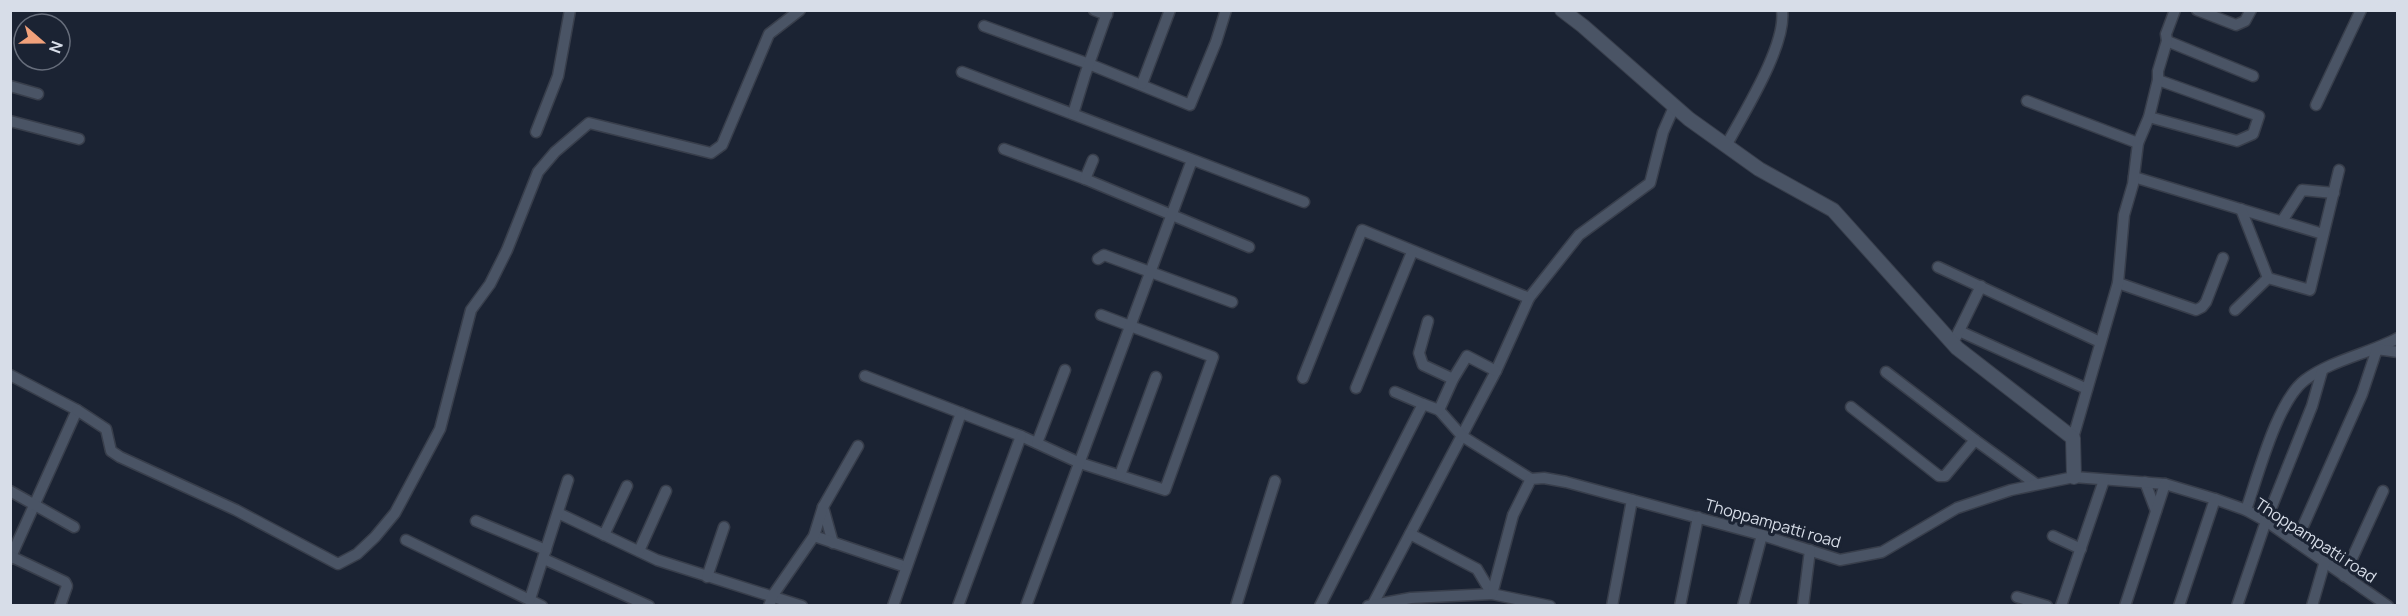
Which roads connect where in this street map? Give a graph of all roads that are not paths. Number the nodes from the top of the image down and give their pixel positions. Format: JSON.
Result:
{"nodes":[{"id":1,"x":570,"y":10,"type":"edge"},
{"id":2,"x":800,"y":10,"type":"edge"},
{"id":3,"x":1094,"y":10,"type":"edge"},
{"id":4,"x":1170,"y":10,"type":"edge"},
{"id":5,"x":1226,"y":10,"type":"edge"},
{"id":6,"x":1562,"y":10,"type":"edge"},
{"id":7,"x":1782,"y":10,"type":"edge"},
{"id":8,"x":2175,"y":10,"type":"edge"},
{"id":9,"x":2197,"y":10,"type":"edge"},
{"id":10,"x":2251,"y":10,"type":"edge"},
{"id":11,"x":2361,"y":10,"type":"edge"},
{"id":12,"x":1107,"y":13,"type":"edge"},
{"id":13,"x":984,"y":26,"type":"dead end"},
{"id":14,"x":2167,"y":40,"type":"junction"},
{"id":15,"x":1089,"y":64,"type":"junction"},
{"id":16,"x":962,"y":72,"type":"dead end"},
{"id":17,"x":2253,"y":76,"type":"dead end"},
{"id":18,"x":2158,"y":80,"type":"junction"},
{"id":19,"x":1142,"y":84,"type":"junction"},
{"id":20,"x":10,"y":86,"type":"edge"},
{"id":21,"x":38,"y":94,"type":"dead end"},
{"id":22,"x":2027,"y":101,"type":"dead end"},
{"id":23,"x":2316,"y":105,"type":"dead end"},
{"id":24,"x":1674,"y":107,"type":"junction"},
{"id":25,"x":1074,"y":114,"type":"junction"},
{"id":26,"x":2149,"y":117,"type":"junction"},
{"id":27,"x":10,"y":121,"type":"edge"},
{"id":28,"x":536,"y":132,"type":"dead end"},
{"id":29,"x":79,"y":139,"type":"dead end"},
{"id":30,"x":2138,"y":143,"type":"junction"},
{"id":31,"x":1726,"y":146,"type":"junction"},
{"id":32,"x":1004,"y":149,"type":"dead end"},
{"id":33,"x":1093,"y":160,"type":"dead end"},
{"id":34,"x":1192,"y":160,"type":"junction"},
{"id":35,"x":2339,"y":170,"type":"dead end"},
{"id":36,"x":2134,"y":177,"type":"junction"},
{"id":37,"x":1085,"y":179,"type":"junction"},
{"id":38,"x":2334,"y":193,"type":"junction"},
{"id":39,"x":1304,"y":202,"type":"dead end"},
{"id":40,"x":2241,"y":209,"type":"junction"},
{"id":41,"x":1171,"y":214,"type":"junction"},
{"id":42,"x":2282,"y":221,"type":"junction"},
{"id":43,"x":2323,"y":234,"type":"junction"},
{"id":44,"x":1249,"y":247,"type":"dead end"},
{"id":45,"x":1412,"y":252,"type":"junction"},
{"id":46,"x":2223,"y":258,"type":"dead end"},
{"id":47,"x":1098,"y":259,"type":"dead end"},
{"id":48,"x":1938,"y":267,"type":"dead end"},
{"id":49,"x":1150,"y":273,"type":"junction"},
{"id":50,"x":2268,"y":278,"type":"junction"},
{"id":51,"x":2118,"y":283,"type":"junction"},
{"id":52,"x":1981,"y":286,"type":"junction"},
{"id":53,"x":1529,"y":298,"type":"junction"},
{"id":54,"x":1232,"y":302,"type":"dead end"},
{"id":55,"x":2235,"y":310,"type":"dead end"},
{"id":56,"x":1101,"y":315,"type":"dead end"},
{"id":57,"x":1428,"y":321,"type":"dead end"},
{"id":58,"x":1131,"y":326,"type":"junction"},
{"id":59,"x":1956,"y":337,"type":"junction"},
{"id":60,"x":2397,"y":338,"type":"edge"},
{"id":61,"x":2100,"y":342,"type":"junction"},
{"id":62,"x":2377,"y":349,"type":"junction"},
{"id":63,"x":2397,"y":352,"type":"edge"},
{"id":64,"x":1065,"y":370,"type":"dead end"},
{"id":65,"x":1496,"y":371,"type":"junction"},
{"id":66,"x":2322,"y":371,"type":"junction"},
{"id":67,"x":1886,"y":372,"type":"dead end"},
{"id":68,"x":10,"y":375,"type":"edge"},
{"id":69,"x":865,"y":376,"type":"dead end"},
{"id":70,"x":1156,"y":377,"type":"dead end"},
{"id":71,"x":1303,"y":378,"type":"dead end"},
{"id":72,"x":1454,"y":379,"type":"junction"},
{"id":73,"x":1356,"y":388,"type":"dead end"},
{"id":74,"x":2087,"y":390,"type":"junction"},
{"id":75,"x":1395,"y":392,"type":"dead end"},
{"id":76,"x":1424,"y":404,"type":"junction"},
{"id":77,"x":1851,"y":407,"type":"dead end"},
{"id":78,"x":77,"y":410,"type":"junction"},
{"id":79,"x":1438,"y":410,"type":"junction"},
{"id":80,"x":961,"y":413,"type":"junction"},
{"id":81,"x":1021,"y":436,"type":"junction"},
{"id":82,"x":1462,"y":436,"type":"junction"},
{"id":83,"x":2073,"y":438,"type":"junction"},
{"id":84,"x":1975,"y":441,"type":"junction"},
{"id":85,"x":1036,"y":443,"type":"junction"},
{"id":86,"x":858,"y":446,"type":"dead end"},
{"id":87,"x":1080,"y":463,"type":"junction"},
{"id":88,"x":1120,"y":475,"type":"junction"},
{"id":89,"x":2074,"y":477,"type":"junction"},
{"id":90,"x":1531,"y":479,"type":"junction"},
{"id":91,"x":568,"y":480,"type":"dead end"},
{"id":92,"x":2104,"y":480,"type":"junction"},
{"id":93,"x":1275,"y":481,"type":"dead end"},
{"id":94,"x":2145,"y":482,"type":"junction"},
{"id":95,"x":2036,"y":484,"type":"junction"},
{"id":96,"x":2165,"y":484,"type":"junction"},
{"id":97,"x":627,"y":486,"type":"dead end"},
{"id":98,"x":10,"y":491,"type":"edge"},
{"id":99,"x":666,"y":491,"type":"dead end"},
{"id":100,"x":2383,"y":491,"type":"dead end"},
{"id":101,"x":2215,"y":499,"type":"junction"},
{"id":102,"x":1632,"y":500,"type":"junction"},
{"id":103,"x":34,"y":504,"type":"junction"},
{"id":104,"x":823,"y":507,"type":"junction"},
{"id":105,"x":2246,"y":510,"type":"junction"},
{"id":106,"x":2156,"y":511,"type":"junction"},
{"id":107,"x":558,"y":513,"type":"junction"},
{"id":108,"x":1698,"y":517,"type":"junction"},
{"id":109,"x":476,"y":521,"type":"dead end"},
{"id":110,"x":2266,"y":521,"type":"junction"},
{"id":111,"x":74,"y":527,"type":"dead end"},
{"id":112,"x":724,"y":527,"type":"dead end"},
{"id":113,"x":1410,"y":534,"type":"junction"},
{"id":114,"x":604,"y":535,"type":"junction"},
{"id":115,"x":1762,"y":535,"type":"junction"},
{"id":116,"x":814,"y":536,"type":"junction"},
{"id":117,"x":2053,"y":536,"type":"dead end"},
{"id":118,"x":406,"y":540,"type":"dead end"},
{"id":119,"x":2296,"y":542,"type":"junction"},
{"id":120,"x":834,"y":543,"type":"junction"},
{"id":121,"x":2081,"y":549,"type":"junction"},
{"id":122,"x":1810,"y":550,"type":"junction"},
{"id":123,"x":639,"y":551,"type":"junction"},
{"id":124,"x":545,"y":555,"type":"junction"},
{"id":125,"x":11,"y":557,"type":"edge"},
{"id":126,"x":2325,"y":561,"type":"junction"},
{"id":127,"x":906,"y":567,"type":"junction"},
{"id":128,"x":2344,"y":576,"type":"junction"},
{"id":129,"x":708,"y":577,"type":"junction"},
{"id":130,"x":1492,"y":594,"type":"junction"},
{"id":131,"x":2017,"y":597,"type":"dead end"},
{"id":132,"x":530,"y":599,"type":"junction"},
{"id":133,"x":771,"y":600,"type":"edge"},
{"id":134,"x":1370,"y":605,"type":"edge"},
{"id":135,"x":1549,"y":605,"type":"edge"},
{"id":136,"x":60,"y":606,"type":"edge"},
{"id":137,"x":542,"y":606,"type":"edge"},
{"id":138,"x":649,"y":606,"type":"edge"},
{"id":139,"x":801,"y":606,"type":"edge"},
{"id":140,"x":893,"y":606,"type":"edge"},
{"id":141,"x":958,"y":606,"type":"edge"},
{"id":142,"x":1026,"y":606,"type":"edge"},
{"id":143,"x":1236,"y":606,"type":"edge"},
{"id":144,"x":1320,"y":606,"type":"edge"},
{"id":145,"x":1612,"y":606,"type":"edge"},
{"id":146,"x":1680,"y":606,"type":"edge"},
{"id":147,"x":1743,"y":606,"type":"edge"},
{"id":148,"x":1803,"y":606,"type":"edge"},
{"id":149,"x":2048,"y":606,"type":"edge"},
{"id":150,"x":2061,"y":606,"type":"edge"},
{"id":151,"x":2125,"y":606,"type":"edge"},
{"id":152,"x":2179,"y":606,"type":"edge"},
{"id":153,"x":2237,"y":606,"type":"edge"},
{"id":154,"x":2312,"y":606,"type":"edge"},
{"id":155,"x":2388,"y":606,"type":"edge"}],
"edges":[{"from":1,"to":28,"type":"street"},
{"from":2,"to":78,"type":"street"},
{"from":3,"to":12,"type":"street"},
{"from":4,"to":19,"type":"street"},
{"from":5,"to":19,"type":"street"},
{"from":6,"to":24,"type":"street"},
{"from":7,"to":31,"type":"street"},
{"from":8,"to":14,"type":"street"},
{"from":9,"to":10,"type":"street"},
{"from":11,"to":23,"type":"street"},
{"from":12,"to":15,"type":"street"},
{"from":13,"to":15,"type":"street"},
{"from":14,"to":17,"type":"street"},
{"from":14,"to":18,"type":"street"},
{"from":15,"to":19,"type":"street"},
{"from":15,"to":25,"type":"street"},
{"from":16,"to":25,"type":"street"},
{"from":18,"to":26,"type":"street"},
{"from":18,"to":26,"type":"street"},
{"from":20,"to":21,"type":"street"},
{"from":22,"to":30,"type":"street"},
{"from":24,"to":31,"type":"street"},
{"from":24,"to":53,"type":"street"},
{"from":25,"to":34,"type":"street"},
{"from":26,"to":30,"type":"street"},
{"from":27,"to":29,"type":"street"},
{"from":30,"to":36,"type":"street"},
{"from":31,"to":59,"type":"street"},
{"from":32,"to":37,"type":"street"},
{"from":33,"to":37,"type":"street"},
{"from":34,"to":39,"type":"street"},
{"from":34,"to":41,"type":"street"},
{"from":35,"to":38,"type":"street"},
{"from":36,"to":40,"type":"street"},
{"from":36,"to":51,"type":"street"},
{"from":37,"to":41,"type":"street"},
{"from":38,"to":42,"type":"street"},
{"from":38,"to":43,"type":"street"},
{"from":40,"to":42,"type":"street"},
{"from":40,"to":50,"type":"street"},
{"from":41,"to":44,"type":"street"},
{"from":41,"to":49,"type":"street"},
{"from":42,"to":43,"type":"street"},
{"from":43,"to":50,"type":"street"},
{"from":45,"to":53,"type":"street"},
{"from":45,"to":71,"type":"street"},
{"from":45,"to":73,"type":"street"},
{"from":46,"to":51,"type":"street"},
{"from":47,"to":49,"type":"street"},
{"from":48,"to":52,"type":"street"},
{"from":49,"to":54,"type":"street"},
{"from":49,"to":58,"type":"street"},
{"from":50,"to":55,"type":"street"},
{"from":51,"to":61,"type":"street"},
{"from":52,"to":59,"type":"street"},
{"from":52,"to":61,"type":"street"},
{"from":53,"to":65,"type":"street"},
{"from":56,"to":58,"type":"street"},
{"from":57,"to":72,"type":"street"},
{"from":58,"to":87,"type":"street"},
{"from":58,"to":88,"type":"street"},
{"from":59,"to":74,"type":"street"},
{"from":59,"to":83,"type":"street"},
{"from":60,"to":62,"type":"street"},
{"from":61,"to":74,"type":"street"},
{"from":62,"to":63,"type":"street"},
{"from":62,"to":66,"type":"street"},
{"from":62,"to":119,"type":"street"},
{"from":64,"to":85,"type":"street"},
{"from":65,"to":72,"type":"street"},
{"from":65,"to":82,"type":"street"},
{"from":66,"to":105,"type":"street"},
{"from":66,"to":110,"type":"street"},
{"from":67,"to":84,"type":"street"},
{"from":68,"to":78,"type":"street"},
{"from":69,"to":80,"type":"street"},
{"from":70,"to":88,"type":"street"},
{"from":72,"to":79,"type":"street"},
{"from":74,"to":83,"type":"street"},
{"from":75,"to":76,"type":"street"},
{"from":76,"to":79,"type":"street"},
{"from":76,"to":144,"type":"street"},
{"from":77,"to":84,"type":"street"},
{"from":78,"to":103,"type":"street"},
{"from":79,"to":82,"type":"street"},
{"from":80,"to":81,"type":"street"},
{"from":80,"to":127,"type":"street"},
{"from":81,"to":85,"type":"street"},
{"from":81,"to":141,"type":"street"},
{"from":82,"to":90,"type":"street"},
{"from":82,"to":113,"type":"street"},
{"from":83,"to":89,"type":"street"},
{"from":84,"to":95,"type":"street"},
{"from":85,"to":87,"type":"street"},
{"from":86,"to":104,"type":"street"},
{"from":87,"to":88,"type":"street"},
{"from":87,"to":142,"type":"street"},
{"from":89,"to":92,"type":"street","name":"Thoppampatti road"},
{"from":89,"to":95,"type":"street","name":"Thoppampatti road"},
{"from":90,"to":102,"type":"street","name":"Thoppampatti road"},
{"from":90,"to":130,"type":"street"},
{"from":91,"to":107,"type":"street"},
{"from":92,"to":94,"type":"street","name":"Thoppampatti road"},
{"from":92,"to":121,"type":"street"},
{"from":93,"to":143,"type":"street"},
{"from":94,"to":96,"type":"street","name":"Thoppampatti road"},
{"from":94,"to":106,"type":"street"},
{"from":95,"to":122,"type":"street","name":"Thoppampatti road"},
{"from":96,"to":101,"type":"street","name":"Thoppampatti road"},
{"from":96,"to":106,"type":"street"},
{"from":97,"to":114,"type":"street"},
{"from":98,"to":103,"type":"street"},
{"from":99,"to":123,"type":"street"},
{"from":100,"to":128,"type":"street"},
{"from":101,"to":105,"type":"street","name":"Thoppampatti road"},
{"from":101,"to":152,"type":"street"},
{"from":102,"to":108,"type":"street","name":"Thoppampatti road"},
{"from":102,"to":145,"type":"street"},
{"from":103,"to":111,"type":"street"},
{"from":103,"to":125,"type":"street"},
{"from":104,"to":116,"type":"street"},
{"from":104,"to":120,"type":"street"},
{"from":105,"to":110,"type":"street","name":"Thoppampatti road"},
{"from":106,"to":151,"type":"street"},
{"from":107,"to":114,"type":"street"},
{"from":107,"to":124,"type":"street"},
{"from":108,"to":115,"type":"street","name":"Thoppampatti road"},
{"from":108,"to":146,"type":"street"},
{"from":109,"to":124,"type":"street"},
{"from":110,"to":119,"type":"street","name":"Thoppampatti road"},
{"from":110,"to":153,"type":"street"},
{"from":112,"to":129,"type":"street"},
{"from":113,"to":130,"type":"street"},
{"from":113,"to":134,"type":"street"},
{"from":114,"to":123,"type":"street"},
{"from":115,"to":122,"type":"street","name":"Thoppampatti road"},
{"from":115,"to":147,"type":"street"},
{"from":116,"to":120,"type":"street"},
{"from":116,"to":133,"type":"street"},
{"from":117,"to":121,"type":"street"},
{"from":118,"to":132,"type":"street"},
{"from":119,"to":126,"type":"street","name":"Thoppampatti road"},
{"from":120,"to":127,"type":"street"},
{"from":121,"to":150,"type":"street"},
{"from":122,"to":148,"type":"street"},
{"from":123,"to":129,"type":"street"},
{"from":124,"to":132,"type":"street"},
{"from":124,"to":138,"type":"street"},
{"from":125,"to":136,"type":"street"},
{"from":126,"to":128,"type":"street","name":"Thoppampatti road"},
{"from":126,"to":154,"type":"street"},
{"from":127,"to":140,"type":"street"},
{"from":128,"to":155,"type":"street","name":"Thoppampatti road"},
{"from":129,"to":133,"type":"street"},
{"from":130,"to":134,"type":"street"},
{"from":130,"to":135,"type":"street"},
{"from":131,"to":149,"type":"street"},
{"from":132,"to":137,"type":"street"},
{"from":133,"to":139,"type":"street"}]}
